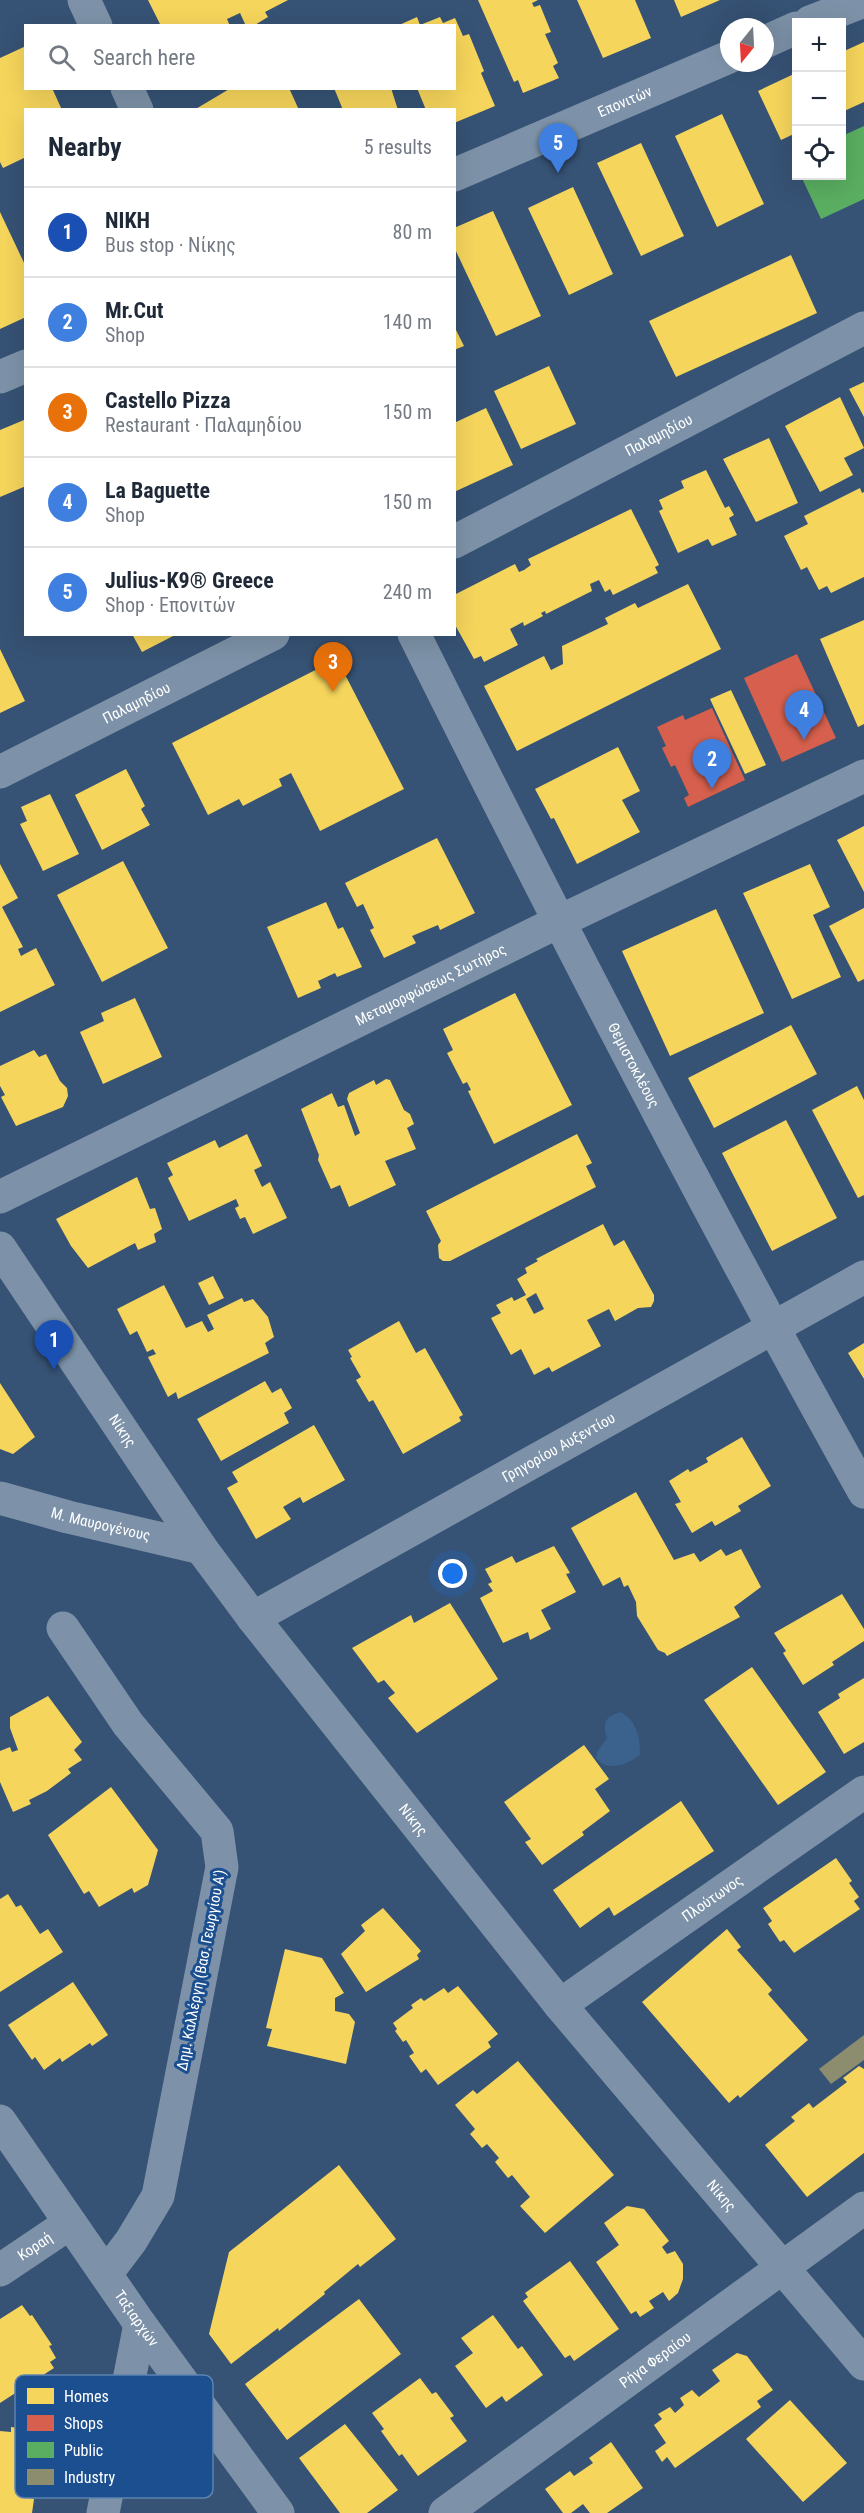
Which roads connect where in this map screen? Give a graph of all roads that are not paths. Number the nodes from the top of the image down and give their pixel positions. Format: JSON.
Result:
{"nodes":[{"id":1,"x":84,"y":0,"type":"edge"},
{"id":2,"x":864,"y":2,"type":"edge"},
{"id":3,"x":821,"y":18,"type":"edge"},
{"id":4,"x":95,"y":24,"type":"edge"},
{"id":5,"x":792,"y":30,"type":"edge"},
{"id":6,"x":774,"y":38,"type":"edge"},
{"id":7,"x":720,"y":61,"type":"edge"},
{"id":8,"x":128,"y":90,"type":"edge"},
{"id":9,"x":136,"y":108,"type":"edge"},
{"id":10,"x":456,"y":174,"type":"edge"},
{"id":11,"x":864,"y":328,"type":"edge"},
{"id":12,"x":24,"y":367,"type":"edge"},
{"id":13,"x":0,"y":377,"type":"edge"},
{"id":14,"x":456,"y":541,"type":"edge"},
{"id":15,"x":269,"y":636,"type":"edge"},
{"id":16,"x":415,"y":636,"type":"edge"},
{"id":17,"x":0,"y":772,"type":"edge"},
{"id":18,"x":864,"y":776,"type":"edge"},
{"id":19,"x":558,"y":922,"type":"junction"},
{"id":20,"x":0,"y":1197,"type":"edge"},
{"id":21,"x":0,"y":1248,"type":"edge"},
{"id":22,"x":864,"y":1277,"type":"edge"},
{"id":23,"x":772,"y":1328,"type":"junction"},
{"id":24,"x":864,"y":1492,"type":"edge"},
{"id":25,"x":0,"y":1498,"type":"edge"},
{"id":26,"x":201,"y":1548,"type":"junction"},
{"id":27,"x":253,"y":1618,"type":"junction"},
{"id":28,"x":63,"y":1628,"type":"dead end"},
{"id":29,"x":864,"y":1792,"type":"edge"},
{"id":30,"x":560,"y":2005,"type":"junction"},
{"id":31,"x":0,"y":2121,"type":"edge"},
{"id":32,"x":864,"y":2208,"type":"edge"},
{"id":33,"x":70,"y":2223,"type":"junction"},
{"id":34,"x":781,"y":2268,"type":"junction"},
{"id":35,"x":0,"y":2270,"type":"edge"},
{"id":36,"x":105,"y":2274,"type":"junction"},
{"id":37,"x":140,"y":2324,"type":"junction"},
{"id":38,"x":864,"y":2364,"type":"edge"},
{"id":39,"x":130,"y":2375,"type":"edge"},
{"id":40,"x":177,"y":2375,"type":"edge"},
{"id":41,"x":213,"y":2424,"type":"edge"},
{"id":42,"x":105,"y":2498,"type":"edge"},
{"id":43,"x":102,"y":2513,"type":"edge"},
{"id":44,"x":278,"y":2513,"type":"edge"},
{"id":45,"x":445,"y":2513,"type":"edge"}],
"edges":[{"from":1,"to":4,"type":"street"},
{"from":2,"to":3,"type":"street"},
{"from":5,"to":6,"type":"street"},
{"from":7,"to":10,"type":"street","name":"Επονιτών"},
{"from":8,"to":9,"type":"street"},
{"from":11,"to":14,"type":"street","name":"Παλαμηδίου"},
{"from":12,"to":13,"type":"street"},
{"from":15,"to":17,"type":"street","name":"Παλαμηδίου"},
{"from":16,"to":19,"type":"street","name":"Θεμιστοκλέους"},
{"from":18,"to":19,"type":"street","name":"Μεταμορφώσεως Σωτήρος"},
{"from":19,"to":20,"type":"street","name":"Μεταμορφώσεως Σωτήρος"},
{"from":19,"to":23,"type":"street","name":"Θεμιστοκλέους"},
{"from":21,"to":26,"type":"street","name":"Νίκης"},
{"from":22,"to":23,"type":"street","name":"Γρηγορίου Αυξεντίου"},
{"from":23,"to":24,"type":"street","name":"Θεμιστοκλέους"},
{"from":23,"to":27,"type":"street","name":"Γρηγορίου Αυξεντίου"},
{"from":25,"to":26,"type":"street","name":"Μ. Μαυρογένους"},
{"from":26,"to":27,"type":"street","name":"Νίκης"},
{"from":27,"to":30,"type":"street","name":"Νίκης"},
{"from":28,"to":36,"type":"street","name":"Δημ. Καλλέργη (Βασ. Γεωργίου Α')"},
{"from":29,"to":30,"type":"street","name":"Πλούτωνος"},
{"from":30,"to":34,"type":"street","name":"Νίκης"},
{"from":31,"to":33,"type":"street","name":"Ταξιαρχών"},
{"from":32,"to":34,"type":"street","name":"Ρήγα Φεραίου"},
{"from":33,"to":35,"type":"street","name":"Κοραή"},
{"from":33,"to":36,"type":"street","name":"Ταξιαρχών"},
{"from":34,"to":38,"type":"street","name":"Νίκης"},
{"from":34,"to":45,"type":"street","name":"Ρήγα Φεραίου"},
{"from":36,"to":37,"type":"street","name":"Ταξιαρχών"},
{"from":37,"to":39,"type":"street"},
{"from":37,"to":40,"type":"street","name":"Ταξιαρχών"},
{"from":41,"to":44,"type":"street","name":"Ταξιαρχών"},
{"from":42,"to":43,"type":"street"}]}
